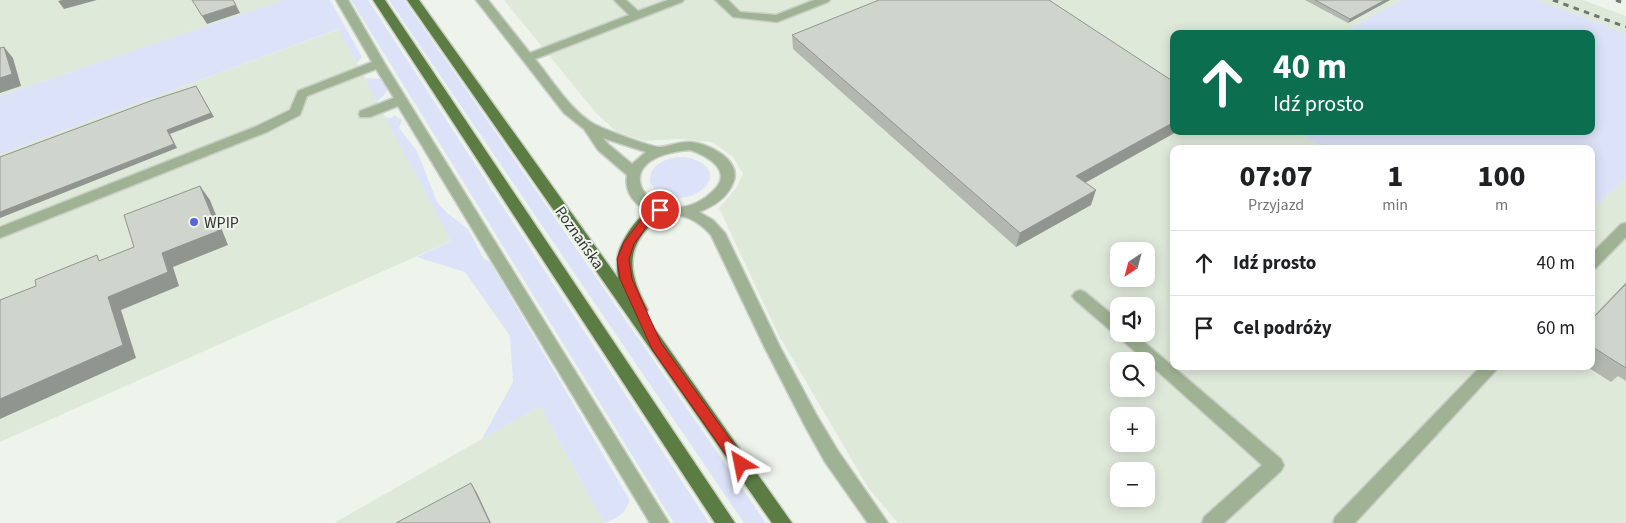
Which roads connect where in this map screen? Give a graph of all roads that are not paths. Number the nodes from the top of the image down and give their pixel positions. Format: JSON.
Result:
{"nodes":[{"id":1,"x":342,"y":0,"type":"edge"},
{"id":2,"x":379,"y":0,"type":"edge"},
{"id":3,"x":414,"y":0,"type":"edge"},
{"id":4,"x":482,"y":0,"type":"edge"},
{"id":5,"x":620,"y":0,"type":"edge"},
{"id":6,"x":678,"y":0,"type":"edge"},
{"id":7,"x":721,"y":0,"type":"edge"},
{"id":8,"x":824,"y":0,"type":"edge"},
{"id":9,"x":636,"y":16,"type":"junction"},
{"id":10,"x":527,"y":58,"type":"junction"},
{"id":11,"x":379,"y":64,"type":"junction"},
{"id":12,"x":401,"y":100,"type":"junction"},
{"id":13,"x":365,"y":114,"type":"dead end"},
{"id":14,"x":588,"y":126,"type":"junction"},
{"id":15,"x":658,"y":151,"type":"junction"},
{"id":16,"x":634,"y":173,"type":"junction"},
{"id":17,"x":660,"y":210,"type":"junction"},
{"id":18,"x":682,"y":211,"type":"junction"},
{"id":19,"x":1626,"y":228,"type":"edge"},
{"id":20,"x":0,"y":233,"type":"edge"},
{"id":21,"x":1595,"y":260,"type":"edge"},
{"id":22,"x":1080,"y":296,"type":"dead end"},
{"id":23,"x":1110,"y":322,"type":"edge"},
{"id":24,"x":1133,"y":342,"type":"edge"},
{"id":25,"x":656,"y":346,"type":"junction"},
{"id":26,"x":1488,"y":370,"type":"edge"},
{"id":27,"x":660,"y":523,"type":"edge"},
{"id":28,"x":726,"y":523,"type":"edge"},
{"id":29,"x":783,"y":523,"type":"edge"},
{"id":30,"x":879,"y":523,"type":"edge"},
{"id":31,"x":1211,"y":523,"type":"edge"},
{"id":32,"x":1342,"y":523,"type":"edge"}],
"edges":[{"from":1,"to":11,"type":"street"},
{"from":2,"to":28,"type":"main road"},
{"from":3,"to":25,"type":"main road","name":"Poznańska"},
{"from":4,"to":10,"type":"street"},
{"from":5,"to":9,"type":"street"},
{"from":6,"to":9,"type":"street"},
{"from":7,"to":8,"type":"street"},
{"from":9,"to":10,"type":"street"},
{"from":10,"to":14,"type":"street"},
{"from":11,"to":12,"type":"street"},
{"from":11,"to":20,"type":"street"},
{"from":12,"to":13,"type":"street"},
{"from":12,"to":27,"type":"street"},
{"from":14,"to":15,"type":"street"},
{"from":14,"to":16,"type":"street"},
{"from":15,"to":16,"type":"street"},
{"from":15,"to":18,"type":"street"},
{"from":16,"to":17,"type":"street"},
{"from":17,"to":18,"type":"street"},
{"from":17,"to":25,"type":"main road"},
{"from":18,"to":30,"type":"street"},
{"from":19,"to":21,"type":"street"},
{"from":22,"to":23,"type":"street"},
{"from":24,"to":31,"type":"street"},
{"from":25,"to":29,"type":"main road","name":"Poznańska"},
{"from":26,"to":32,"type":"street"}]}
